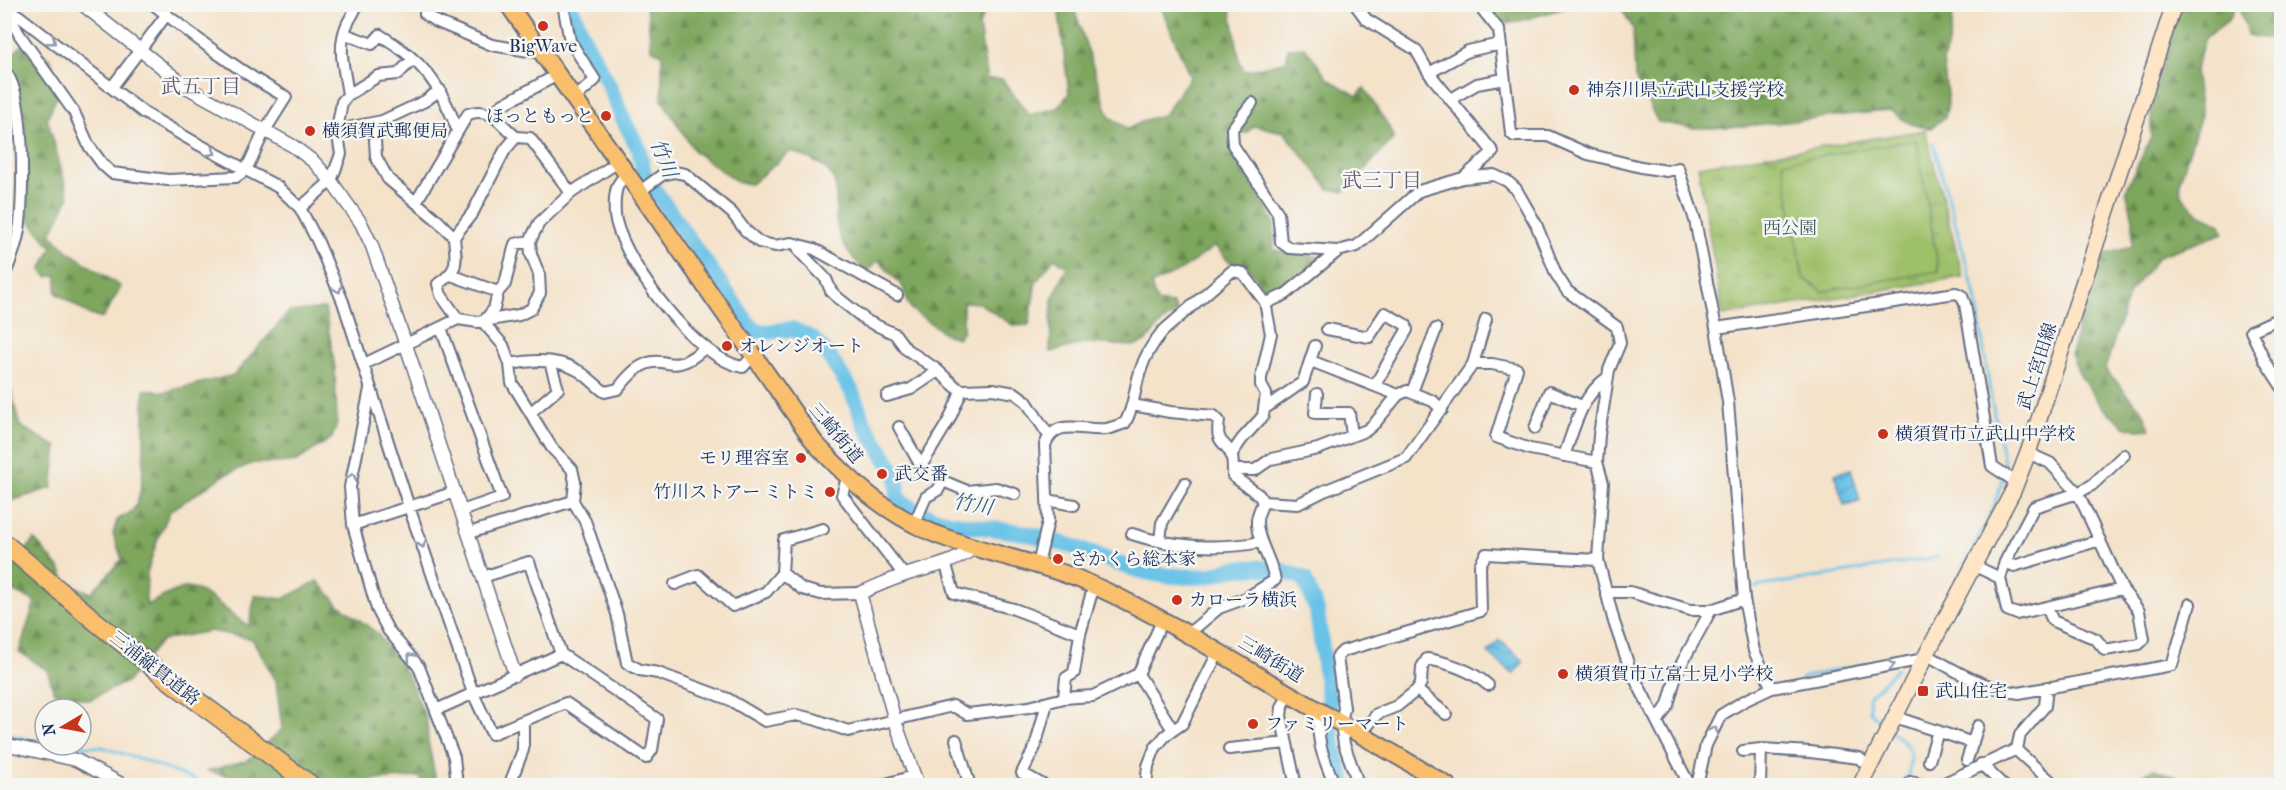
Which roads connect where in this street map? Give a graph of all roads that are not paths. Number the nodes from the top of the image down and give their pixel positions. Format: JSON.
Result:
{"nodes":[{"id":1,"x":82,"y":4,"type":"edge"},
{"id":2,"x":153,"y":4,"type":"edge"},
{"id":3,"x":357,"y":4,"type":"edge"},
{"id":4,"x":563,"y":4,"type":"edge"},
{"id":5,"x":1355,"y":4,"type":"edge"},
{"id":6,"x":1478,"y":4,"type":"edge"},
{"id":7,"x":2174,"y":4,"type":"edge"},
{"id":8,"x":509,"y":5,"type":"edge"},
{"id":9,"x":5,"y":7,"type":"edge"},
{"id":10,"x":426,"y":9,"type":"dead end"},
{"id":11,"x":167,"y":15,"type":"junction"},
{"id":12,"x":345,"y":34,"type":"junction"},
{"id":13,"x":1500,"y":44,"type":"junction"},
{"id":14,"x":141,"y":50,"type":"junction"},
{"id":15,"x":541,"y":53,"type":"junction"},
{"id":16,"x":413,"y":59,"type":"junction"},
{"id":17,"x":4,"y":71,"type":"edge"},
{"id":18,"x":1429,"y":73,"type":"junction"},
{"id":19,"x":557,"y":75,"type":"junction"},
{"id":20,"x":1504,"y":79,"type":"junction"},
{"id":21,"x":112,"y":87,"type":"junction"},
{"id":22,"x":440,"y":90,"type":"junction"},
{"id":23,"x":348,"y":95,"type":"junction"},
{"id":24,"x":573,"y":99,"type":"junction"},
{"id":25,"x":1451,"y":99,"type":"junction"},
{"id":26,"x":1252,"y":103,"type":"dead end"},
{"id":27,"x":490,"y":114,"type":"junction"},
{"id":28,"x":374,"y":123,"type":"junction"},
{"id":29,"x":457,"y":129,"type":"junction"},
{"id":30,"x":337,"y":130,"type":"junction"},
{"id":31,"x":264,"y":132,"type":"junction"},
{"id":32,"x":516,"y":136,"type":"junction"},
{"id":33,"x":622,"y":168,"type":"junction"},
{"id":34,"x":246,"y":170,"type":"junction"},
{"id":35,"x":1463,"y":178,"type":"junction"},
{"id":36,"x":332,"y":181,"type":"junction"},
{"id":37,"x":571,"y":192,"type":"junction"},
{"id":38,"x":639,"y":192,"type":"junction"},
{"id":39,"x":416,"y":202,"type":"junction"},
{"id":40,"x":300,"y":208,"type":"junction"},
{"id":41,"x":454,"y":237,"type":"junction"},
{"id":42,"x":530,"y":241,"type":"junction"},
{"id":43,"x":797,"y":245,"type":"junction"},
{"id":44,"x":1338,"y":251,"type":"junction"},
{"id":45,"x":451,"y":275,"type":"junction"},
{"id":46,"x":4,"y":276,"type":"edge"},
{"id":47,"x":498,"y":292,"type":"junction"},
{"id":48,"x":897,"y":295,"type":"dead end"},
{"id":49,"x":1265,"y":302,"type":"junction"},
{"id":50,"x":2282,"y":317,"type":"edge"},
{"id":51,"x":458,"y":319,"type":"junction"},
{"id":52,"x":1486,"y":319,"type":"dead end"},
{"id":53,"x":483,"y":321,"type":"junction"},
{"id":54,"x":441,"y":328,"type":"junction"},
{"id":55,"x":1716,"y":328,"type":"junction"},
{"id":56,"x":1327,"y":329,"type":"dead end"},
{"id":57,"x":1436,"y":329,"type":"dead end"},
{"id":58,"x":406,"y":345,"type":"junction"},
{"id":59,"x":1315,"y":346,"type":"dead end"},
{"id":60,"x":705,"y":348,"type":"junction"},
{"id":61,"x":753,"y":356,"type":"junction"},
{"id":62,"x":1311,"y":361,"type":"junction"},
{"id":63,"x":550,"y":362,"type":"junction"},
{"id":64,"x":364,"y":364,"type":"junction"},
{"id":65,"x":510,"y":364,"type":"junction"},
{"id":66,"x":1473,"y":364,"type":"junction"},
{"id":67,"x":938,"y":371,"type":"junction"},
{"id":68,"x":1608,"y":377,"type":"junction"},
{"id":69,"x":1375,"y":385,"type":"junction"},
{"id":70,"x":2282,"y":387,"type":"edge"},
{"id":71,"x":370,"y":388,"type":"junction"},
{"id":72,"x":962,"y":390,"type":"junction"},
{"id":73,"x":1412,"y":392,"type":"junction"},
{"id":74,"x":1317,"y":394,"type":"dead end"},
{"id":75,"x":1398,"y":395,"type":"junction"},
{"id":76,"x":887,"y":396,"type":"dead end"},
{"id":77,"x":1133,"y":405,"type":"junction"},
{"id":78,"x":1582,"y":406,"type":"junction"},
{"id":79,"x":1264,"y":409,"type":"junction"},
{"id":80,"x":1442,"y":410,"type":"junction"},
{"id":81,"x":530,"y":413,"type":"junction"},
{"id":82,"x":899,"y":427,"type":"dead end"},
{"id":83,"x":1535,"y":428,"type":"dead end"},
{"id":84,"x":1352,"y":435,"type":"junction"},
{"id":85,"x":1049,"y":436,"type":"junction"},
{"id":86,"x":2028,"y":453,"type":"junction"},
{"id":87,"x":1232,"y":455,"type":"junction"},
{"id":88,"x":2124,"y":455,"type":"dead end"},
{"id":89,"x":1564,"y":456,"type":"junction"},
{"id":90,"x":1597,"y":462,"type":"junction"},
{"id":91,"x":1233,"y":470,"type":"junction"},
{"id":92,"x":847,"y":478,"type":"junction"},
{"id":93,"x":2016,"y":482,"type":"junction"},
{"id":94,"x":1185,"y":483,"type":"dead end"},
{"id":95,"x":455,"y":492,"type":"junction"},
{"id":96,"x":2078,"y":493,"type":"junction"},
{"id":97,"x":1015,"y":494,"type":"dead end"},
{"id":98,"x":1047,"y":500,"type":"junction"},
{"id":99,"x":573,"y":501,"type":"junction"},
{"id":100,"x":1263,"y":502,"type":"junction"},
{"id":101,"x":1074,"y":505,"type":"dead end"},
{"id":102,"x":409,"y":507,"type":"junction"},
{"id":103,"x":461,"y":511,"type":"junction"},
{"id":104,"x":914,"y":524,"type":"junction"},
{"id":105,"x":353,"y":525,"type":"junction"},
{"id":106,"x":823,"y":529,"type":"dead end"},
{"id":107,"x":469,"y":533,"type":"junction"},
{"id":108,"x":1132,"y":534,"type":"dead end"},
{"id":109,"x":2100,"y":540,"type":"junction"},
{"id":110,"x":1160,"y":541,"type":"junction"},
{"id":111,"x":1261,"y":542,"type":"junction"},
{"id":112,"x":4,"y":543,"type":"edge"},
{"id":113,"x":975,"y":547,"type":"junction"},
{"id":114,"x":4,"y":549,"type":"edge"},
{"id":115,"x":1598,"y":560,"type":"junction"},
{"id":116,"x":2005,"y":562,"type":"junction"},
{"id":117,"x":946,"y":565,"type":"junction"},
{"id":118,"x":1038,"y":565,"type":"junction"},
{"id":119,"x":1973,"y":565,"type":"junction"},
{"id":120,"x":782,"y":573,"type":"junction"},
{"id":121,"x":903,"y":575,"type":"junction"},
{"id":122,"x":483,"y":578,"type":"junction"},
{"id":123,"x":2000,"y":578,"type":"junction"},
{"id":124,"x":675,"y":584,"type":"dead end"},
{"id":125,"x":1094,"y":585,"type":"junction"},
{"id":126,"x":2122,"y":589,"type":"junction"},
{"id":127,"x":1606,"y":592,"type":"junction"},
{"id":128,"x":860,"y":593,"type":"junction"},
{"id":129,"x":1744,"y":599,"type":"junction"},
{"id":130,"x":2190,"y":604,"type":"dead end"},
{"id":131,"x":2047,"y":608,"type":"junction"},
{"id":132,"x":1711,"y":610,"type":"junction"},
{"id":133,"x":1163,"y":619,"type":"junction"},
{"id":134,"x":1080,"y":634,"type":"junction"},
{"id":135,"x":1188,"y":634,"type":"junction"},
{"id":136,"x":124,"y":647,"type":"junction"},
{"id":137,"x":1219,"y":651,"type":"junction"},
{"id":138,"x":561,"y":654,"type":"junction"},
{"id":139,"x":1925,"y":656,"type":"junction"},
{"id":140,"x":1138,"y":674,"type":"junction"},
{"id":141,"x":515,"y":675,"type":"junction"},
{"id":142,"x":1488,"y":685,"type":"dead end"},
{"id":143,"x":2047,"y":687,"type":"junction"},
{"id":144,"x":1772,"y":688,"type":"junction"},
{"id":145,"x":1417,"y":690,"type":"junction"},
{"id":146,"x":473,"y":693,"type":"junction"},
{"id":147,"x":1289,"y":694,"type":"junction"},
{"id":148,"x":1064,"y":698,"type":"junction"},
{"id":149,"x":1047,"y":703,"type":"junction"},
{"id":150,"x":436,"y":710,"type":"junction"},
{"id":151,"x":1321,"y":712,"type":"junction"},
{"id":152,"x":1446,"y":714,"type":"dead end"},
{"id":153,"x":220,"y":721,"type":"junction"},
{"id":154,"x":524,"y":721,"type":"junction"},
{"id":155,"x":895,"y":721,"type":"junction"},
{"id":156,"x":1658,"y":721,"type":"junction"},
{"id":157,"x":1341,"y":724,"type":"junction"},
{"id":158,"x":1891,"y":726,"type":"junction"},
{"id":159,"x":1978,"y":726,"type":"dead end"},
{"id":160,"x":1173,"y":730,"type":"junction"},
{"id":161,"x":1938,"y":731,"type":"junction"},
{"id":162,"x":1360,"y":735,"type":"junction"},
{"id":163,"x":956,"y":740,"type":"dead end"},
{"id":164,"x":1973,"y":742,"type":"junction"},
{"id":165,"x":1286,"y":743,"type":"junction"},
{"id":166,"x":4,"y":744,"type":"edge"},
{"id":167,"x":1229,"y":749,"type":"dead end"},
{"id":168,"x":1761,"y":749,"type":"junction"},
{"id":169,"x":2015,"y":749,"type":"junction"},
{"id":170,"x":1743,"y":751,"type":"dead end"},
{"id":171,"x":1967,"y":760,"type":"dead end"},
{"id":172,"x":1929,"y":761,"type":"dead end"},
{"id":173,"x":1981,"y":764,"type":"junction"},
{"id":174,"x":1870,"y":768,"type":"junction"},
{"id":175,"x":1422,"y":779,"type":"edge"},
{"id":176,"x":1910,"y":782,"type":"dead end"},
{"id":177,"x":918,"y":783,"type":"edge"},
{"id":178,"x":1334,"y":784,"type":"edge"},
{"id":179,"x":1862,"y":785,"type":"edge"},
{"id":180,"x":125,"y":786,"type":"edge"},
{"id":181,"x":304,"y":786,"type":"edge"},
{"id":182,"x":312,"y":786,"type":"edge"},
{"id":183,"x":457,"y":786,"type":"edge"},
{"id":184,"x":509,"y":786,"type":"edge"},
{"id":185,"x":879,"y":786,"type":"edge"},
{"id":186,"x":970,"y":786,"type":"edge"},
{"id":187,"x":1045,"y":786,"type":"edge"},
{"id":188,"x":1146,"y":786,"type":"edge"},
{"id":189,"x":1296,"y":786,"type":"edge"},
{"id":190,"x":1322,"y":786,"type":"edge"},
{"id":191,"x":1359,"y":786,"type":"edge"},
{"id":192,"x":1448,"y":786,"type":"edge"},
{"id":193,"x":1690,"y":786,"type":"edge"},
{"id":194,"x":1697,"y":786,"type":"edge"},
{"id":195,"x":1760,"y":786,"type":"edge"},
{"id":196,"x":1930,"y":786,"type":"edge"},
{"id":197,"x":1938,"y":786,"type":"edge"},
{"id":198,"x":2004,"y":786,"type":"edge"},
{"id":199,"x":2056,"y":786,"type":"edge"}],
"edges":[{"from":1,"to":14,"type":"street"},
{"from":2,"to":11,"type":"street"},
{"from":3,"to":12,"type":"street"},
{"from":4,"to":24,"type":"street"},
{"from":5,"to":18,"type":"street"},
{"from":6,"to":13,"type":"street"},
{"from":7,"to":86,"type":"main road","name":"武上宮田線"},
{"from":8,"to":15,"type":"main road","name":"三崎街道"},
{"from":9,"to":21,"type":"street","one_way":true},
{"from":9,"to":34,"type":"street"},
{"from":10,"to":15,"type":"street"},
{"from":11,"to":14,"type":"street"},
{"from":11,"to":31,"type":"street"},
{"from":12,"to":16,"type":"street"},
{"from":12,"to":23,"type":"street"},
{"from":13,"to":18,"type":"street"},
{"from":13,"to":20,"type":"street"},
{"from":14,"to":21,"type":"street"},
{"from":14,"to":31,"type":"street"},
{"from":15,"to":19,"type":"main road","name":"三崎街道"},
{"from":16,"to":22,"type":"street"},
{"from":16,"to":23,"type":"street"},
{"from":17,"to":46,"type":"street"},
{"from":18,"to":25,"type":"street"},
{"from":19,"to":24,"type":"main road","name":"三崎街道"},
{"from":19,"to":27,"type":"street"},
{"from":20,"to":25,"type":"street"},
{"from":20,"to":55,"type":"street"},
{"from":21,"to":34,"type":"street","one_way":true},
{"from":22,"to":28,"type":"street"},
{"from":22,"to":29,"type":"street"},
{"from":23,"to":30,"type":"street"},
{"from":24,"to":33,"type":"main road","name":"三崎街道"},
{"from":25,"to":35,"type":"street"},
{"from":26,"to":44,"type":"street"},
{"from":27,"to":29,"type":"street"},
{"from":27,"to":32,"type":"street"},
{"from":28,"to":30,"type":"street"},
{"from":28,"to":39,"type":"street"},
{"from":29,"to":39,"type":"street"},
{"from":30,"to":36,"type":"street"},
{"from":31,"to":34,"type":"street"},
{"from":31,"to":36,"type":"street"},
{"from":32,"to":37,"type":"street"},
{"from":32,"to":41,"type":"street"},
{"from":33,"to":37,"type":"street"},
{"from":33,"to":38,"type":"main road","name":"三崎街道"},
{"from":33,"to":60,"type":"street"},
{"from":34,"to":40,"type":"street"},
{"from":35,"to":44,"type":"street"},
{"from":35,"to":68,"type":"street"},
{"from":36,"to":40,"type":"street"},
{"from":36,"to":58,"type":"street"},
{"from":37,"to":42,"type":"street"},
{"from":38,"to":43,"type":"street"},
{"from":38,"to":61,"type":"main road","name":"三崎街道"},
{"from":39,"to":41,"type":"street"},
{"from":40,"to":64,"type":"street","one_way":true},
{"from":41,"to":45,"type":"street"},
{"from":42,"to":47,"type":"street"},
{"from":42,"to":53,"type":"street"},
{"from":43,"to":48,"type":"street"},
{"from":43,"to":67,"type":"street"},
{"from":44,"to":49,"type":"street"},
{"from":45,"to":47,"type":"street"},
{"from":45,"to":51,"type":"street"},
{"from":47,"to":53,"type":"street"},
{"from":49,"to":77,"type":"street"},
{"from":49,"to":79,"type":"street"},
{"from":50,"to":70,"type":"street"},
{"from":51,"to":53,"type":"street"},
{"from":51,"to":54,"type":"street"},
{"from":52,"to":66,"type":"street"},
{"from":53,"to":65,"type":"street"},
{"from":54,"to":58,"type":"street"},
{"from":54,"to":103,"type":"street"},
{"from":55,"to":93,"type":"street"},
{"from":55,"to":129,"type":"street"},
{"from":56,"to":69,"type":"street"},
{"from":57,"to":73,"type":"street"},
{"from":58,"to":64,"type":"street"},
{"from":58,"to":95,"type":"street"},
{"from":59,"to":62,"type":"street"},
{"from":60,"to":61,"type":"street"},
{"from":60,"to":63,"type":"street"},
{"from":61,"to":92,"type":"main road","name":"三崎街道"},
{"from":62,"to":69,"type":"street"},
{"from":62,"to":79,"type":"street"},
{"from":63,"to":65,"type":"street"},
{"from":63,"to":81,"type":"street"},
{"from":64,"to":71,"type":"street"},
{"from":65,"to":81,"type":"street"},
{"from":66,"to":80,"type":"street"},
{"from":66,"to":89,"type":"street"},
{"from":67,"to":72,"type":"street"},
{"from":67,"to":76,"type":"street"},
{"from":68,"to":78,"type":"street"},
{"from":68,"to":90,"type":"street"},
{"from":69,"to":75,"type":"street"},
{"from":71,"to":102,"type":"street"},
{"from":105,"to":71,"type":"street","one_way":true},
{"from":72,"to":82,"type":"street"},
{"from":72,"to":85,"type":"street"},
{"from":73,"to":75,"type":"street"},
{"from":73,"to":80,"type":"street"},
{"from":74,"to":84,"type":"street"},
{"from":75,"to":84,"type":"street"},
{"from":77,"to":85,"type":"street"},
{"from":77,"to":87,"type":"street"},
{"from":78,"to":83,"type":"street"},
{"from":78,"to":89,"type":"street"},
{"from":79,"to":87,"type":"street"},
{"from":80,"to":100,"type":"street"},
{"from":81,"to":99,"type":"street"},
{"from":84,"to":91,"type":"street"},
{"from":85,"to":98,"type":"street"},
{"from":86,"to":93,"type":"main road","name":"武上宮田線"},
{"from":86,"to":96,"type":"street"},
{"from":87,"to":91,"type":"street"},
{"from":88,"to":96,"type":"street"},
{"from":89,"to":90,"type":"street"},
{"from":90,"to":115,"type":"street"},
{"from":91,"to":100,"type":"street"},
{"from":92,"to":104,"type":"main road","name":"三崎街道"},
{"from":92,"to":121,"type":"street"},
{"from":93,"to":119,"type":"main road","name":"武上宮田線"},
{"from":94,"to":110,"type":"street"},
{"from":95,"to":102,"type":"street"},
{"from":95,"to":103,"type":"street"},
{"from":96,"to":109,"type":"street"},
{"from":96,"to":116,"type":"street"},
{"from":97,"to":104,"type":"street"},
{"from":98,"to":101,"type":"street"},
{"from":98,"to":118,"type":"street"},
{"from":99,"to":107,"type":"street"},
{"from":99,"to":155,"type":"street"},
{"from":100,"to":111,"type":"street"},
{"from":102,"to":105,"type":"street"},
{"from":102,"to":146,"type":"street","one_way":true},
{"from":103,"to":107,"type":"street"},
{"from":104,"to":113,"type":"main road","name":"三崎街道"},
{"from":150,"to":105,"type":"street","one_way":true},
{"from":106,"to":120,"type":"street"},
{"from":107,"to":122,"type":"street"},
{"from":108,"to":110,"type":"street"},
{"from":109,"to":116,"type":"street"},
{"from":109,"to":126,"type":"street"},
{"from":110,"to":111,"type":"street"},
{"from":111,"to":135,"type":"street"},
{"from":112,"to":136,"type":"highway","name":"三浦縦貫道路"},
{"from":113,"to":117,"type":"street"},
{"from":113,"to":118,"type":"main road","name":"三崎街道"},
{"from":114,"to":136,"type":"highway","name":"三浦縦貫道路"},
{"from":115,"to":127,"type":"street"},
{"from":115,"to":157,"type":"street"},
{"from":116,"to":123,"type":"street"},
{"from":117,"to":121,"type":"street"},
{"from":117,"to":134,"type":"street"},
{"from":118,"to":125,"type":"main road","name":"三崎街道"},
{"from":119,"to":123,"type":"street"},
{"from":119,"to":139,"type":"main road","name":"武上宮田線"},
{"from":120,"to":124,"type":"street"},
{"from":120,"to":128,"type":"street"},
{"from":121,"to":128,"type":"street"},
{"from":122,"to":138,"type":"street"},
{"from":122,"to":141,"type":"street"},
{"from":123,"to":131,"type":"street"},
{"from":125,"to":133,"type":"main road","name":"三崎街道"},
{"from":125,"to":134,"type":"street"},
{"from":126,"to":131,"type":"street"},
{"from":126,"to":131,"type":"street"},
{"from":127,"to":132,"type":"street"},
{"from":127,"to":156,"type":"street"},
{"from":128,"to":155,"type":"street"},
{"from":129,"to":132,"type":"street"},
{"from":129,"to":144,"type":"street"},
{"from":130,"to":143,"type":"street"},
{"from":132,"to":156,"type":"street"},
{"from":133,"to":135,"type":"main road","name":"三崎街道"},
{"from":133,"to":140,"type":"street"},
{"from":134,"to":148,"type":"street"},
{"from":135,"to":137,"type":"main road","name":"三崎街道"},
{"from":136,"to":153,"type":"highway","name":"三浦縦貫道路"},
{"from":137,"to":147,"type":"main road","name":"三崎街道"},
{"from":137,"to":160,"type":"street"},
{"from":138,"to":141,"type":"street"},
{"from":138,"to":154,"type":"street"},
{"from":139,"to":143,"type":"street"},
{"from":144,"to":139,"type":"street","one_way":true},
{"from":139,"to":158,"type":"main road","name":"武上宮田線"},
{"from":140,"to":148,"type":"street"},
{"from":140,"to":160,"type":"street"},
{"from":141,"to":146,"type":"street"},
{"from":142,"to":145,"type":"street"},
{"from":143,"to":169,"type":"street"},
{"from":194,"to":144,"type":"street","one_way":true},
{"from":145,"to":152,"type":"street"},
{"from":145,"to":162,"type":"street"},
{"from":146,"to":150,"type":"street"},
{"from":146,"to":154,"type":"street"},
{"from":147,"to":151,"type":"main road","name":"三崎街道"},
{"from":147,"to":165,"type":"street"},
{"from":148,"to":149,"type":"street"},
{"from":149,"to":155,"type":"street"},
{"from":149,"to":187,"type":"street"},
{"from":150,"to":183,"type":"street"},
{"from":151,"to":157,"type":"main road","name":"三崎街道"},
{"from":151,"to":178,"type":"street"},
{"from":153,"to":181,"type":"highway","name":"三浦縦貫道路"},
{"from":153,"to":182,"type":"highway","name":"三浦縦貫道路"},
{"from":154,"to":184,"type":"street"},
{"from":155,"to":177,"type":"street"},
{"from":156,"to":193,"type":"street"},
{"from":157,"to":162,"type":"main road","name":"三崎街道"},
{"from":157,"to":191,"type":"street"},
{"from":158,"to":161,"type":"street"},
{"from":158,"to":174,"type":"main road","name":"武上宮田線"},
{"from":159,"to":164,"type":"street"},
{"from":160,"to":188,"type":"street"},
{"from":161,"to":164,"type":"street"},
{"from":161,"to":172,"type":"street"},
{"from":162,"to":175,"type":"main road","name":"三崎街道"},
{"from":163,"to":186,"type":"street"},
{"from":164,"to":171,"type":"street"},
{"from":165,"to":167,"type":"street"},
{"from":165,"to":189,"type":"street"},
{"from":166,"to":180,"type":"street"},
{"from":168,"to":170,"type":"street"},
{"from":168,"to":174,"type":"street"},
{"from":168,"to":195,"type":"street"},
{"from":169,"to":173,"type":"street"},
{"from":169,"to":199,"type":"street"},
{"from":173,"to":197,"type":"street"},
{"from":173,"to":198,"type":"street"},
{"from":174,"to":179,"type":"main road","name":"武上宮田線"},
{"from":175,"to":192,"type":"main road","name":"三崎街道"},
{"from":176,"to":196,"type":"street"},
{"from":177,"to":185,"type":"street"},
{"from":178,"to":190,"type":"street"}]}
